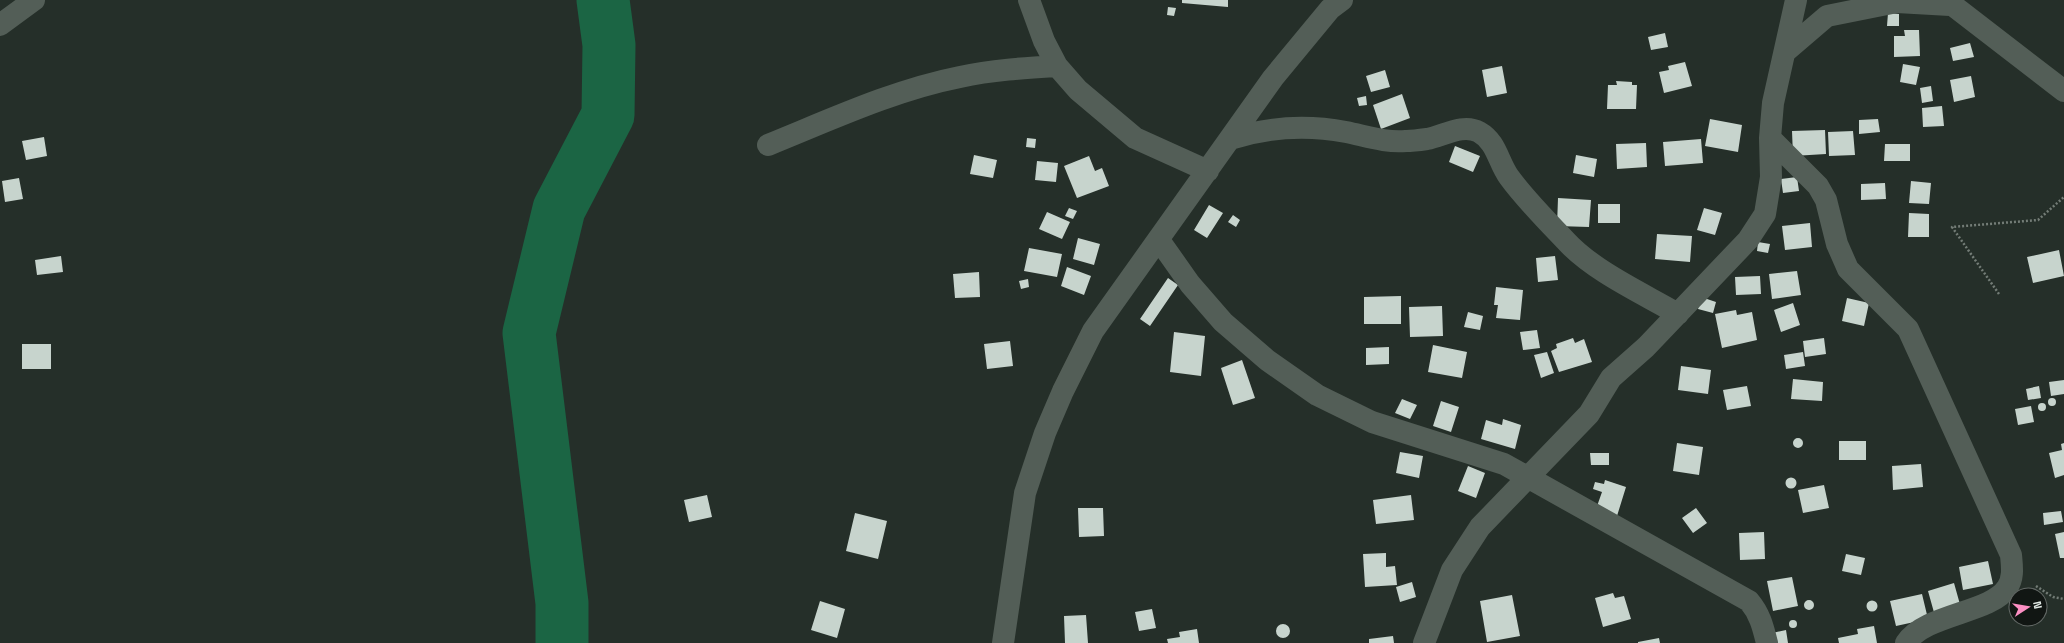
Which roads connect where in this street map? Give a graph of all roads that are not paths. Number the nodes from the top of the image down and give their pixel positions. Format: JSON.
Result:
{"nodes":[{"id":1,"x":34,"y":0,"type":"edge"},
{"id":2,"x":1029,"y":0,"type":"edge"},
{"id":3,"x":1342,"y":0,"type":"edge"},
{"id":4,"x":1796,"y":0,"type":"edge"},
{"id":5,"x":1948,"y":3,"type":"edge"},
{"id":6,"x":0,"y":25,"type":"edge"},
{"id":7,"x":1785,"y":52,"type":"junction"},
{"id":8,"x":1057,"y":66,"type":"junction"},
{"id":9,"x":2064,"y":92,"type":"edge"},
{"id":10,"x":1770,"y":138,"type":"junction"},
{"id":11,"x":1230,"y":139,"type":"junction"},
{"id":12,"x":768,"y":145,"type":"dead end"},
{"id":13,"x":1208,"y":171,"type":"junction"},
{"id":14,"x":1159,"y":240,"type":"junction"},
{"id":15,"x":1678,"y":314,"type":"junction"},
{"id":16,"x":1528,"y":478,"type":"junction"},
{"id":17,"x":1004,"y":643,"type":"edge"},
{"id":18,"x":1424,"y":643,"type":"edge"},
{"id":19,"x":1767,"y":643,"type":"edge"},
{"id":20,"x":1906,"y":643,"type":"edge"}],
"edges":[{"from":1,"to":6,"type":"street"},
{"from":2,"to":8,"type":"street"},
{"from":3,"to":11,"type":"street"},
{"from":4,"to":7,"type":"street"},
{"from":5,"to":7,"type":"street"},
{"from":5,"to":9,"type":"street"},
{"from":7,"to":10,"type":"street"},
{"from":8,"to":12,"type":"street"},
{"from":8,"to":13,"type":"street"},
{"from":10,"to":15,"type":"street"},
{"from":10,"to":20,"type":"street"},
{"from":11,"to":13,"type":"street"},
{"from":11,"to":15,"type":"street"},
{"from":13,"to":14,"type":"street"},
{"from":14,"to":16,"type":"street"},
{"from":14,"to":17,"type":"street"},
{"from":15,"to":16,"type":"street"},
{"from":16,"to":18,"type":"street"},
{"from":16,"to":19,"type":"street"}]}
